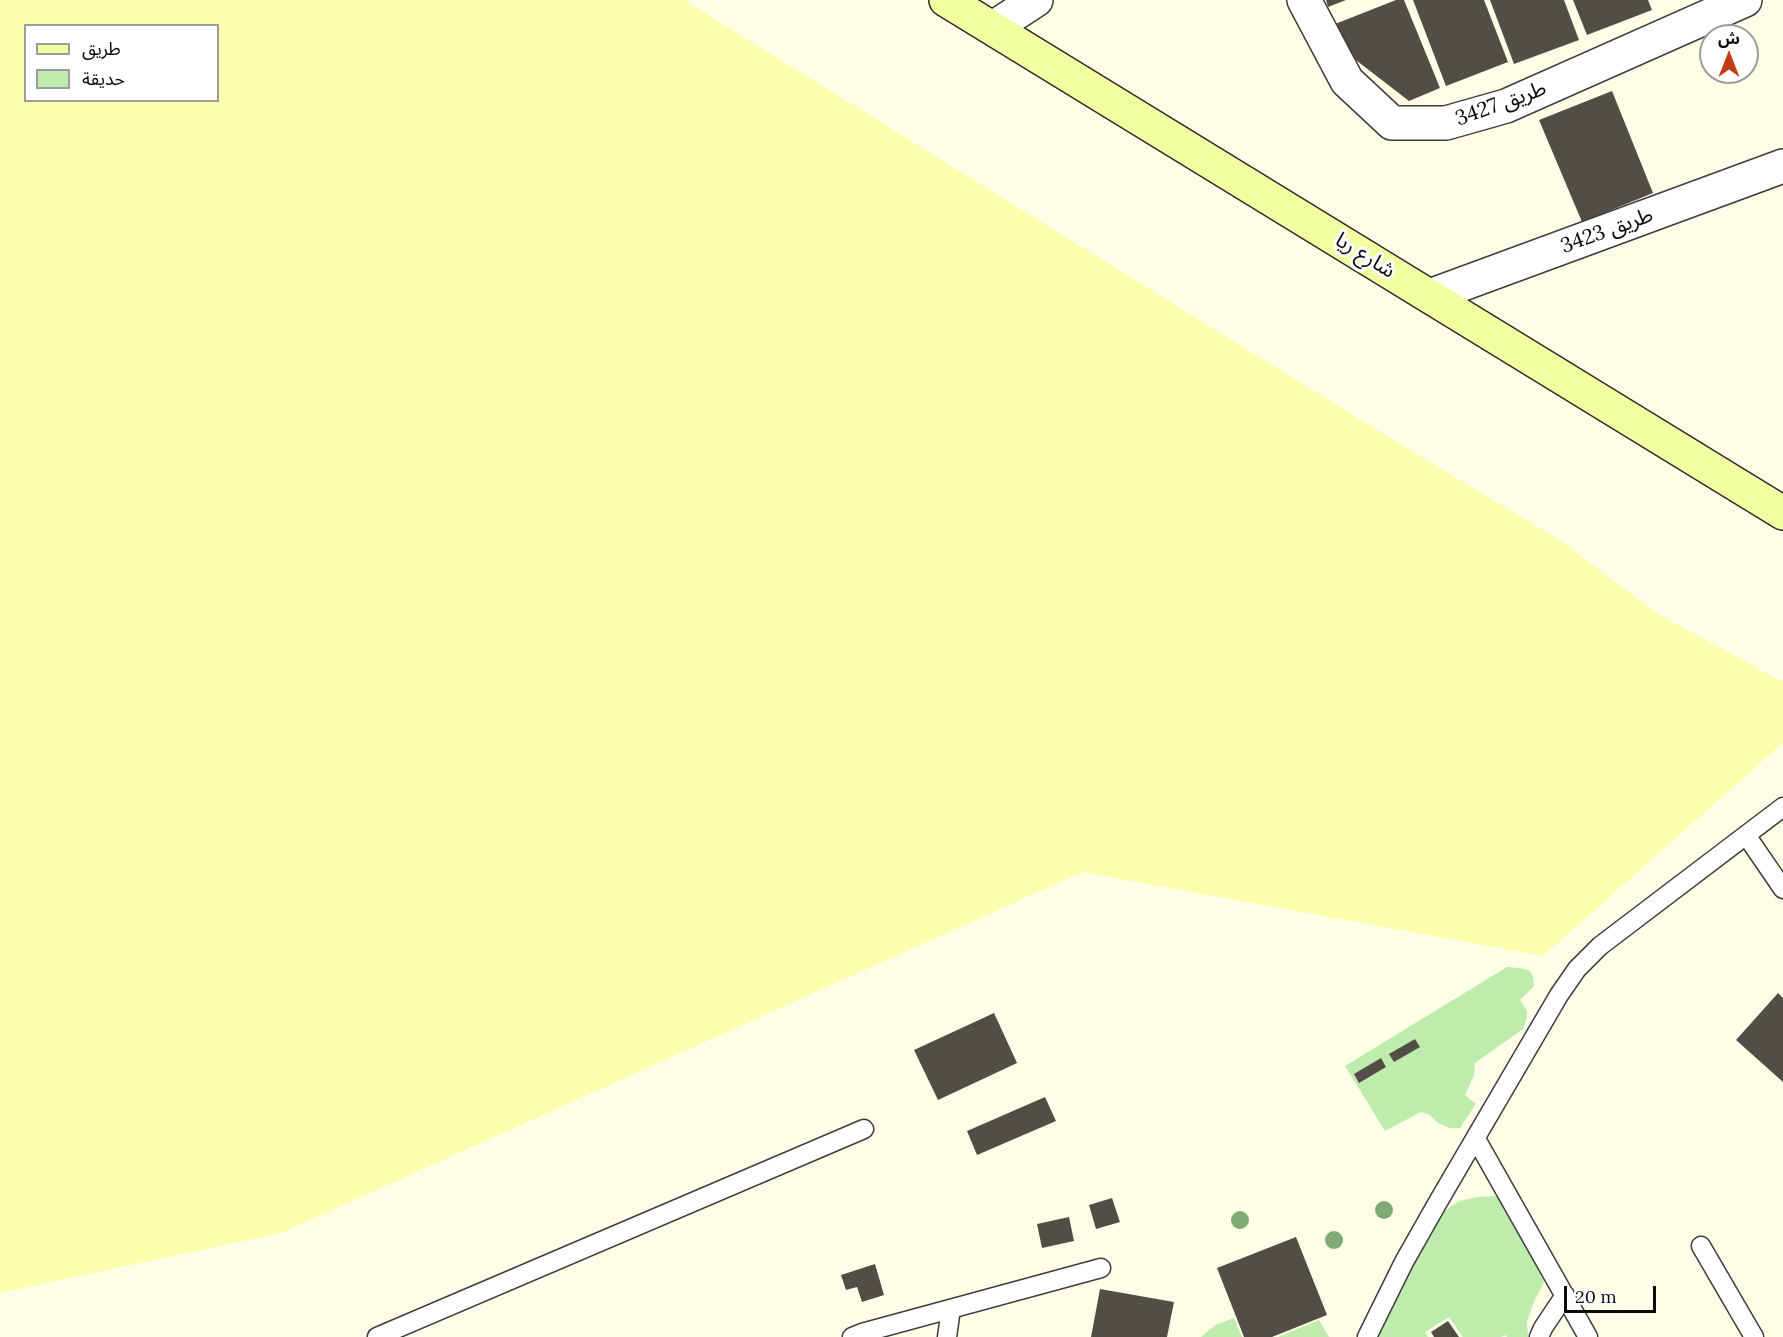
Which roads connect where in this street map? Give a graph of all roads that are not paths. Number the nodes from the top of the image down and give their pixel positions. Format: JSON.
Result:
{"nodes":[{"id":1,"x":946,"y":0,"type":"edge"},
{"id":2,"x":1036,"y":0,"type":"edge"},
{"id":3,"x":1304,"y":0,"type":"edge"},
{"id":4,"x":1745,"y":0,"type":"edge"},
{"id":5,"x":993,"y":28,"type":"junction"},
{"id":6,"x":1783,"y":166,"type":"edge"},
{"id":7,"x":1430,"y":296,"type":"junction"},
{"id":8,"x":1783,"y":513,"type":"edge"},
{"id":9,"x":1783,"y":807,"type":"edge"},
{"id":10,"x":1746,"y":835,"type":"junction"},
{"id":11,"x":1783,"y":889,"type":"edge"},
{"id":12,"x":864,"y":1129,"type":"dead end"},
{"id":13,"x":1476,"y":1139,"type":"junction"},
{"id":14,"x":1701,"y":1246,"type":"dead end"},
{"id":15,"x":1101,"y":1268,"type":"dead end"},
{"id":16,"x":1565,"y":1295,"type":"junction"},
{"id":17,"x":951,"y":1309,"type":"junction"},
{"id":18,"x":377,"y":1337,"type":"edge"},
{"id":19,"x":852,"y":1337,"type":"edge"},
{"id":20,"x":947,"y":1337,"type":"edge"},
{"id":21,"x":1367,"y":1337,"type":"edge"},
{"id":22,"x":1539,"y":1337,"type":"edge"},
{"id":23,"x":1588,"y":1337,"type":"edge"},
{"id":24,"x":1754,"y":1337,"type":"edge"}],
"edges":[{"from":1,"to":5,"type":"main road","name":"شارع ريا"},
{"from":2,"to":5,"type":"street"},
{"from":3,"to":4,"type":"street","name":"طريق 3427"},
{"from":5,"to":7,"type":"main road","name":"شارع ريا"},
{"from":6,"to":7,"type":"street","name":"طريق 3423"},
{"from":7,"to":8,"type":"main road","name":"شارع ريا"},
{"from":9,"to":10,"type":"lane"},
{"from":10,"to":11,"type":"lane"},
{"from":10,"to":13,"type":"lane"},
{"from":12,"to":18,"type":"lane"},
{"from":13,"to":16,"type":"lane"},
{"from":13,"to":21,"type":"lane"},
{"from":14,"to":24,"type":"lane"},
{"from":15,"to":17,"type":"lane"},
{"from":16,"to":22,"type":"lane"},
{"from":16,"to":23,"type":"lane"},
{"from":17,"to":19,"type":"lane"},
{"from":17,"to":20,"type":"lane"}]}
